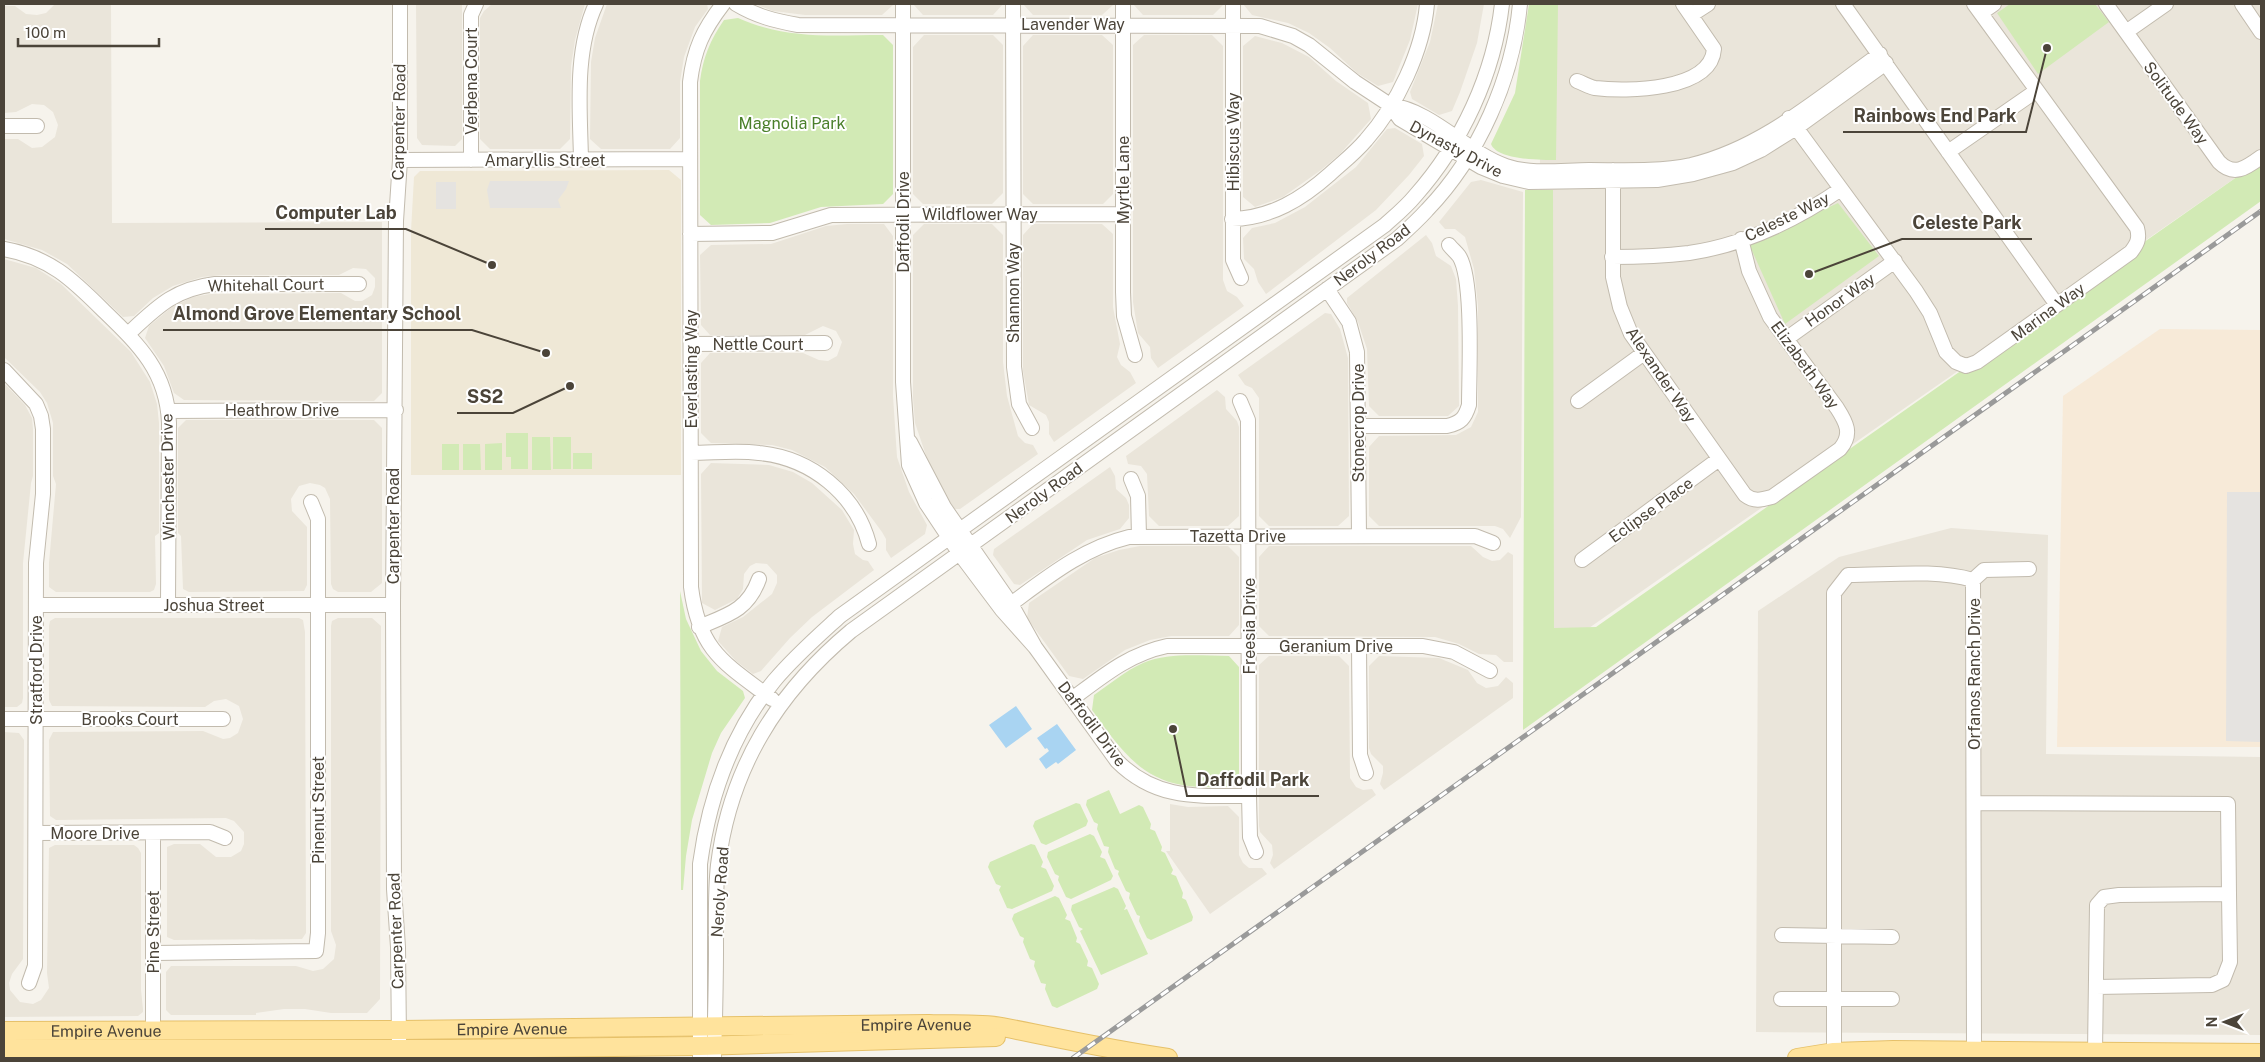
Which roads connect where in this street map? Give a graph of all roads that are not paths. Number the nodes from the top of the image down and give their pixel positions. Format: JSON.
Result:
{"nodes":[{"id":1,"x":400,"y":4,"type":"edge"},
{"id":2,"x":476,"y":4,"type":"edge"},
{"id":3,"x":596,"y":4,"type":"edge"},
{"id":4,"x":723,"y":4,"type":"edge"},
{"id":5,"x":736,"y":4,"type":"edge"},
{"id":6,"x":903,"y":4,"type":"edge"},
{"id":7,"x":1013,"y":4,"type":"edge"},
{"id":8,"x":1123,"y":4,"type":"edge"},
{"id":9,"x":1233,"y":4,"type":"edge"},
{"id":10,"x":1428,"y":4,"type":"edge"},
{"id":11,"x":1502,"y":4,"type":"edge"},
{"id":12,"x":1520,"y":4,"type":"edge"},
{"id":13,"x":1708,"y":4,"type":"edge"},
{"id":14,"x":1843,"y":4,"type":"edge"},
{"id":15,"x":1994,"y":4,"type":"edge"},
{"id":16,"x":2106,"y":4,"type":"edge"},
{"id":17,"x":2166,"y":4,"type":"edge"},
{"id":18,"x":2242,"y":4,"type":"edge"},
{"id":19,"x":1978,"y":8,"type":"edge"},
{"id":20,"x":1687,"y":10,"type":"edge"},
{"id":21,"x":1013,"y":24,"type":"junction"},
{"id":22,"x":1123,"y":24,"type":"junction"},
{"id":23,"x":1233,"y":24,"type":"junction"},
{"id":24,"x":903,"y":25,"type":"junction"},
{"id":25,"x":2126,"y":32,"type":"junction"},
{"id":26,"x":2261,"y":32,"type":"edge"},
{"id":27,"x":1883,"y":59,"type":"junction"},
{"id":28,"x":1577,"y":80,"type":"dead end"},
{"id":29,"x":2036,"y":91,"type":"junction"},
{"id":30,"x":1390,"y":105,"type":"junction"},
{"id":31,"x":1793,"y":123,"type":"junction"},
{"id":32,"x":4,"y":126,"type":"edge"},
{"id":33,"x":36,"y":126,"type":"dead end"},
{"id":34,"x":1454,"y":143,"type":"junction"},
{"id":35,"x":1948,"y":152,"type":"junction"},
{"id":36,"x":1470,"y":153,"type":"junction"},
{"id":37,"x":2261,"y":157,"type":"edge"},
{"id":38,"x":581,"y":159,"type":"junction"},
{"id":39,"x":690,"y":159,"type":"junction"},
{"id":40,"x":400,"y":160,"type":"junction"},
{"id":41,"x":471,"y":160,"type":"junction"},
{"id":42,"x":1613,"y":176,"type":"junction"},
{"id":43,"x":1841,"y":189,"type":"junction"},
{"id":44,"x":903,"y":214,"type":"junction"},
{"id":45,"x":1013,"y":214,"type":"junction"},
{"id":46,"x":1123,"y":214,"type":"junction"},
{"id":47,"x":1232,"y":219,"type":"junction"},
{"id":48,"x":690,"y":234,"type":"junction"},
{"id":49,"x":1741,"y":240,"type":"junction"},
{"id":50,"x":1449,"y":245,"type":"dead end"},
{"id":51,"x":4,"y":249,"type":"edge"},
{"id":52,"x":1612,"y":257,"type":"junction"},
{"id":53,"x":1895,"y":261,"type":"junction"},
{"id":54,"x":1241,"y":278,"type":"dead end"},
{"id":55,"x":359,"y":284,"type":"dead end"},
{"id":56,"x":1328,"y":289,"type":"junction"},
{"id":57,"x":2057,"y":305,"type":"junction"},
{"id":58,"x":128,"y":334,"type":"junction"},
{"id":59,"x":1786,"y":339,"type":"junction"},
{"id":60,"x":824,"y":343,"type":"dead end"},
{"id":61,"x":691,"y":344,"type":"junction"},
{"id":62,"x":1644,"y":353,"type":"junction"},
{"id":63,"x":1135,"y":355,"type":"dead end"},
{"id":64,"x":4,"y":370,"type":"edge"},
{"id":65,"x":1240,"y":401,"type":"dead end"},
{"id":66,"x":1578,"y":401,"type":"dead end"},
{"id":67,"x":168,"y":410,"type":"junction"},
{"id":68,"x":396,"y":410,"type":"junction"},
{"id":69,"x":1359,"y":426,"type":"junction"},
{"id":70,"x":1032,"y":428,"type":"dead end"},
{"id":71,"x":691,"y":453,"type":"junction"},
{"id":72,"x":1719,"y":459,"type":"junction"},
{"id":73,"x":1806,"y":473,"type":"joint"},
{"id":74,"x":1131,"y":479,"type":"dead end"},
{"id":75,"x":311,"y":502,"type":"dead end"},
{"id":76,"x":955,"y":534,"type":"junction"},
{"id":77,"x":1359,"y":535,"type":"junction"},
{"id":78,"x":1139,"y":536,"type":"junction"},
{"id":79,"x":1249,"y":536,"type":"junction"},
{"id":80,"x":1493,"y":543,"type":"dead end"},
{"id":81,"x":869,"y":544,"type":"dead end"},
{"id":82,"x":965,"y":550,"type":"junction"},
{"id":83,"x":1582,"y":560,"type":"dead end"},
{"id":84,"x":2028,"y":569,"type":"dead end"},
{"id":85,"x":760,"y":579,"type":"dead end"},
{"id":86,"x":1973,"y":580,"type":"junction"},
{"id":87,"x":36,"y":605,"type":"junction"},
{"id":88,"x":168,"y":605,"type":"junction"},
{"id":89,"x":319,"y":605,"type":"junction"},
{"id":90,"x":393,"y":605,"type":"junction"},
{"id":91,"x":1006,"y":607,"type":"junction"},
{"id":92,"x":699,"y":627,"type":"junction"},
{"id":93,"x":1249,"y":646,"type":"junction"},
{"id":94,"x":1359,"y":646,"type":"junction"},
{"id":95,"x":1490,"y":671,"type":"dead end"},
{"id":96,"x":765,"y":694,"type":"junction"},
{"id":97,"x":1072,"y":699,"type":"junction"},
{"id":98,"x":780,"y":705,"type":"junction"},
{"id":99,"x":4,"y":719,"type":"edge"},
{"id":100,"x":36,"y":719,"type":"junction"},
{"id":101,"x":223,"y":719,"type":"dead end"},
{"id":102,"x":1366,"y":773,"type":"dead end"},
{"id":103,"x":1249,"y":796,"type":"junction"},
{"id":104,"x":1974,"y":803,"type":"junction"},
{"id":105,"x":36,"y":832,"type":"junction"},
{"id":106,"x":153,"y":832,"type":"junction"},
{"id":107,"x":225,"y":838,"type":"dead end"},
{"id":108,"x":1256,"y":852,"type":"dead end"},
{"id":109,"x":2229,"y":894,"type":"junction"},
{"id":110,"x":1782,"y":935,"type":"dead end"},
{"id":111,"x":1835,"y":937,"type":"junction"},
{"id":112,"x":1892,"y":937,"type":"dead end"},
{"id":113,"x":154,"y":953,"type":"junction"},
{"id":114,"x":29,"y":983,"type":"dead end"},
{"id":115,"x":2096,"y":987,"type":"junction"},
{"id":116,"x":1781,"y":999,"type":"dead end"},
{"id":117,"x":1835,"y":999,"type":"junction"},
{"id":118,"x":1892,"y":999,"type":"dead end"},
{"id":119,"x":708,"y":1027,"type":"junction"},
{"id":120,"x":4,"y":1030,"type":"edge"},
{"id":121,"x":399,"y":1030,"type":"junction"},
{"id":122,"x":153,"y":1031,"type":"junction"},
{"id":123,"x":926,"y":1032,"type":"junction"},
{"id":124,"x":4,"y":1049,"type":"edge"},
{"id":125,"x":399,"y":1049,"type":"junction"},
{"id":126,"x":707,"y":1052,"type":"edge"},
{"id":127,"x":1834,"y":1052,"type":"junction"},
{"id":128,"x":2095,"y":1052,"type":"junction"},
{"id":129,"x":2261,"y":1053,"type":"edge"},
{"id":130,"x":1972,"y":1055,"type":"edge"},
{"id":131,"x":1168,"y":1058,"type":"edge"},
{"id":132,"x":1797,"y":1058,"type":"edge"}],
"edges":[{"from":1,"to":40,"type":"street","name":"Carpenter Road"},
{"from":2,"to":41,"type":"street","name":"Verbena Court"},
{"from":3,"to":38,"type":"street"},
{"from":4,"to":39,"type":"street","name":"Everlasting Way"},
{"from":5,"to":24,"type":"street","name":"Lavender Way"},
{"from":6,"to":24,"type":"street","name":"Daffodil Drive"},
{"from":7,"to":21,"type":"street","name":"Shannon Way"},
{"from":8,"to":22,"type":"street","name":"Myrtle Lane"},
{"from":9,"to":23,"type":"street","name":"Hibiscus Way"},
{"from":10,"to":30,"type":"street"},
{"from":11,"to":34,"type":"street","name":"Neroly Road"},
{"from":12,"to":36,"type":"street","name":"Neroly Road"},
{"from":13,"to":20,"type":"street"},
{"from":14,"to":27,"type":"street"},
{"from":15,"to":19,"type":"street"},
{"from":16,"to":25,"type":"street","name":"Solitude Way"},
{"from":17,"to":25,"type":"street"},
{"from":18,"to":26,"type":"street"},
{"from":19,"to":29,"type":"street","name":"Marina Way"},
{"from":20,"to":28,"type":"street"},
{"from":21,"to":22,"type":"street","name":"Lavender Way"},
{"from":21,"to":24,"type":"street","name":"Lavender Way"},
{"from":21,"to":45,"type":"street","name":"Shannon Way"},
{"from":22,"to":23,"type":"street","name":"Lavender Way"},
{"from":22,"to":46,"type":"street","name":"Myrtle Lane"},
{"from":23,"to":30,"type":"street","name":"Lavender Way"},
{"from":23,"to":47,"type":"street","name":"Hibiscus Way"},
{"from":24,"to":44,"type":"street","name":"Daffodil Drive"},
{"from":25,"to":37,"type":"street","name":"Solitude Way"},
{"from":27,"to":31,"type":"street","name":"Dynasty Drive"},
{"from":27,"to":35,"type":"street"},
{"from":29,"to":35,"type":"street"},
{"from":29,"to":57,"type":"street","name":"Marina Way"},
{"from":30,"to":34,"type":"street","name":"Dynasty Drive"},
{"from":30,"to":47,"type":"street"},
{"from":31,"to":42,"type":"street","name":"Dynasty Drive"},
{"from":31,"to":43,"type":"street","name":"Marina Way"},
{"from":32,"to":33,"type":"street"},
{"from":34,"to":36,"type":"street","name":"Dynasty Drive"},
{"from":34,"to":76,"type":"street","name":"Neroly Road"},
{"from":35,"to":57,"type":"street"},
{"from":36,"to":42,"type":"street","name":"Dynasty Drive"},
{"from":36,"to":56,"type":"street","name":"Neroly Road"},
{"from":38,"to":39,"type":"street","name":"Amaryllis Street"},
{"from":38,"to":41,"type":"street","name":"Amaryllis Street"},
{"from":39,"to":48,"type":"street","name":"Everlasting Way"},
{"from":40,"to":41,"type":"street","name":"Amaryllis Street"},
{"from":40,"to":68,"type":"street","name":"Carpenter Road"},
{"from":42,"to":52,"type":"street","name":"Alexander Way"},
{"from":43,"to":49,"type":"street","name":"Celeste Way"},
{"from":43,"to":53,"type":"street","name":"Marina Way"},
{"from":44,"to":45,"type":"street","name":"Wildflower Way"},
{"from":44,"to":48,"type":"street","name":"Wildflower Way"},
{"from":44,"to":76,"type":"street","name":"Daffodil Drive"},
{"from":45,"to":46,"type":"street","name":"Wildflower Way"},
{"from":45,"to":70,"type":"street","name":"Shannon Way"},
{"from":46,"to":63,"type":"street","name":"Myrtle Lane"},
{"from":47,"to":54,"type":"street","name":"Hibiscus Way"},
{"from":48,"to":61,"type":"street","name":"Everlasting Way"},
{"from":49,"to":52,"type":"street","name":"Celeste Way"},
{"from":49,"to":59,"type":"street","name":"Elizabeth Way"},
{"from":50,"to":69,"type":"street"},
{"from":51,"to":58,"type":"street","name":"Winchester Drive"},
{"from":52,"to":62,"type":"street","name":"Alexander Way"},
{"from":53,"to":57,"type":"street","name":"Marina Way"},
{"from":53,"to":59,"type":"street","name":"Honor Way"},
{"from":55,"to":58,"type":"street","name":"Whitehall Court"},
{"from":56,"to":69,"type":"street","name":"Stonecrop Drive"},
{"from":56,"to":82,"type":"street","name":"Neroly Road"},
{"from":58,"to":67,"type":"street","name":"Winchester Drive"},
{"from":59,"to":73,"type":"street","name":"Elizabeth Way"},
{"from":60,"to":61,"type":"street","name":"Nettle Court"},
{"from":61,"to":71,"type":"street","name":"Everlasting Way"},
{"from":62,"to":66,"type":"street"},
{"from":62,"to":72,"type":"street","name":"Alexander Way"},
{"from":64,"to":87,"type":"street","name":"Stratford Drive"},
{"from":65,"to":79,"type":"street","name":"Freesia Drive"},
{"from":67,"to":68,"type":"street","name":"Heathrow Drive"},
{"from":67,"to":88,"type":"street","name":"Winchester Drive"},
{"from":68,"to":90,"type":"street","name":"Carpenter Road"},
{"from":69,"to":77,"type":"street","name":"Stonecrop Drive"},
{"from":71,"to":81,"type":"street"},
{"from":71,"to":92,"type":"street","name":"Everlasting Way"},
{"from":72,"to":73,"type":"street","name":"Alexander Way"},
{"from":72,"to":83,"type":"street","name":"Eclipse Place"},
{"from":74,"to":78,"type":"street"},
{"from":75,"to":89,"type":"street"},
{"from":76,"to":82,"type":"street","name":"Daffodil Drive"},
{"from":76,"to":96,"type":"street","name":"Neroly Road"},
{"from":77,"to":79,"type":"street","name":"Tazetta Drive"},
{"from":77,"to":80,"type":"street","name":"Tazetta Drive"},
{"from":78,"to":79,"type":"street","name":"Tazetta Drive"},
{"from":78,"to":91,"type":"street","name":"Tazetta Drive"},
{"from":79,"to":93,"type":"street","name":"Freesia Drive"},
{"from":82,"to":91,"type":"street","name":"Daffodil Drive"},
{"from":82,"to":98,"type":"street","name":"Neroly Road"},
{"from":84,"to":86,"type":"street"},
{"from":85,"to":92,"type":"street"},
{"from":86,"to":104,"type":"street","name":"Orfanos Ranch Drive"},
{"from":86,"to":111,"type":"street","name":"Orfanos Ranch Drive"},
{"from":87,"to":88,"type":"street","name":"Joshua Street"},
{"from":87,"to":100,"type":"street","name":"Stratford Drive"},
{"from":88,"to":89,"type":"street","name":"Joshua Street"},
{"from":89,"to":90,"type":"street","name":"Joshua Street"},
{"from":89,"to":113,"type":"street","name":"Pinenut Street"},
{"from":90,"to":121,"type":"street","name":"Carpenter Road"},
{"from":91,"to":97,"type":"street","name":"Daffodil Drive"},
{"from":92,"to":96,"type":"street","name":"Everlasting Way"},
{"from":93,"to":94,"type":"street","name":"Geranium Drive"},
{"from":93,"to":97,"type":"street","name":"Geranium Drive"},
{"from":93,"to":103,"type":"street","name":"Freesia Drive"},
{"from":94,"to":95,"type":"street","name":"Geranium Drive"},
{"from":94,"to":102,"type":"street"},
{"from":96,"to":98,"type":"street","name":"Everlasting Way"},
{"from":96,"to":119,"type":"street","name":"Neroly Road"},
{"from":97,"to":103,"type":"street","name":"Daffodil Drive"},
{"from":98,"to":119,"type":"street","name":"Neroly Road"},
{"from":99,"to":100,"type":"street","name":"Brooks Court"},
{"from":100,"to":101,"type":"street","name":"Brooks Court"},
{"from":100,"to":105,"type":"street","name":"Stratford Drive"},
{"from":103,"to":108,"type":"street","name":"Freesia Drive"},
{"from":104,"to":109,"type":"street"},
{"from":104,"to":130,"type":"street","name":"Orfanos Ranch Drive"},
{"from":105,"to":106,"type":"street","name":"Moore Drive"},
{"from":105,"to":114,"type":"street","name":"Stratford Drive"},
{"from":106,"to":107,"type":"street","name":"Moore Drive"},
{"from":106,"to":113,"type":"street","name":"Pine Street"},
{"from":109,"to":115,"type":"street"},
{"from":109,"to":115,"type":"street"},
{"from":110,"to":111,"type":"street"},
{"from":111,"to":112,"type":"street"},
{"from":111,"to":117,"type":"street","name":"Orfanos Ranch Drive"},
{"from":113,"to":122,"type":"street","name":"Pine Street"},
{"from":115,"to":128,"type":"street"},
{"from":116,"to":117,"type":"street"},
{"from":117,"to":118,"type":"street"},
{"from":117,"to":127,"type":"street","name":"Orfanos Ranch Drive"},
{"from":119,"to":121,"type":"main road","name":"Empire Avenue"},
{"from":119,"to":123,"type":"main road","name":"Empire Avenue"},
{"from":119,"to":126,"type":"street","name":"Neroly Road"},
{"from":120,"to":122,"type":"main road","name":"Empire Avenue"},
{"from":121,"to":122,"type":"main road","name":"Empire Avenue"},
{"from":121,"to":125,"type":"street","name":"Carpenter Road"},
{"from":123,"to":126,"type":"main road","name":"Empire Avenue"},
{"from":123,"to":131,"type":"main road","name":"Empire Avenue"},
{"from":124,"to":125,"type":"main road","name":"Empire Avenue"},
{"from":125,"to":126,"type":"main road","name":"Empire Avenue"},
{"from":127,"to":130,"type":"main road"},
{"from":127,"to":132,"type":"main road"},
{"from":128,"to":129,"type":"main road"},
{"from":128,"to":130,"type":"main road"}]}
